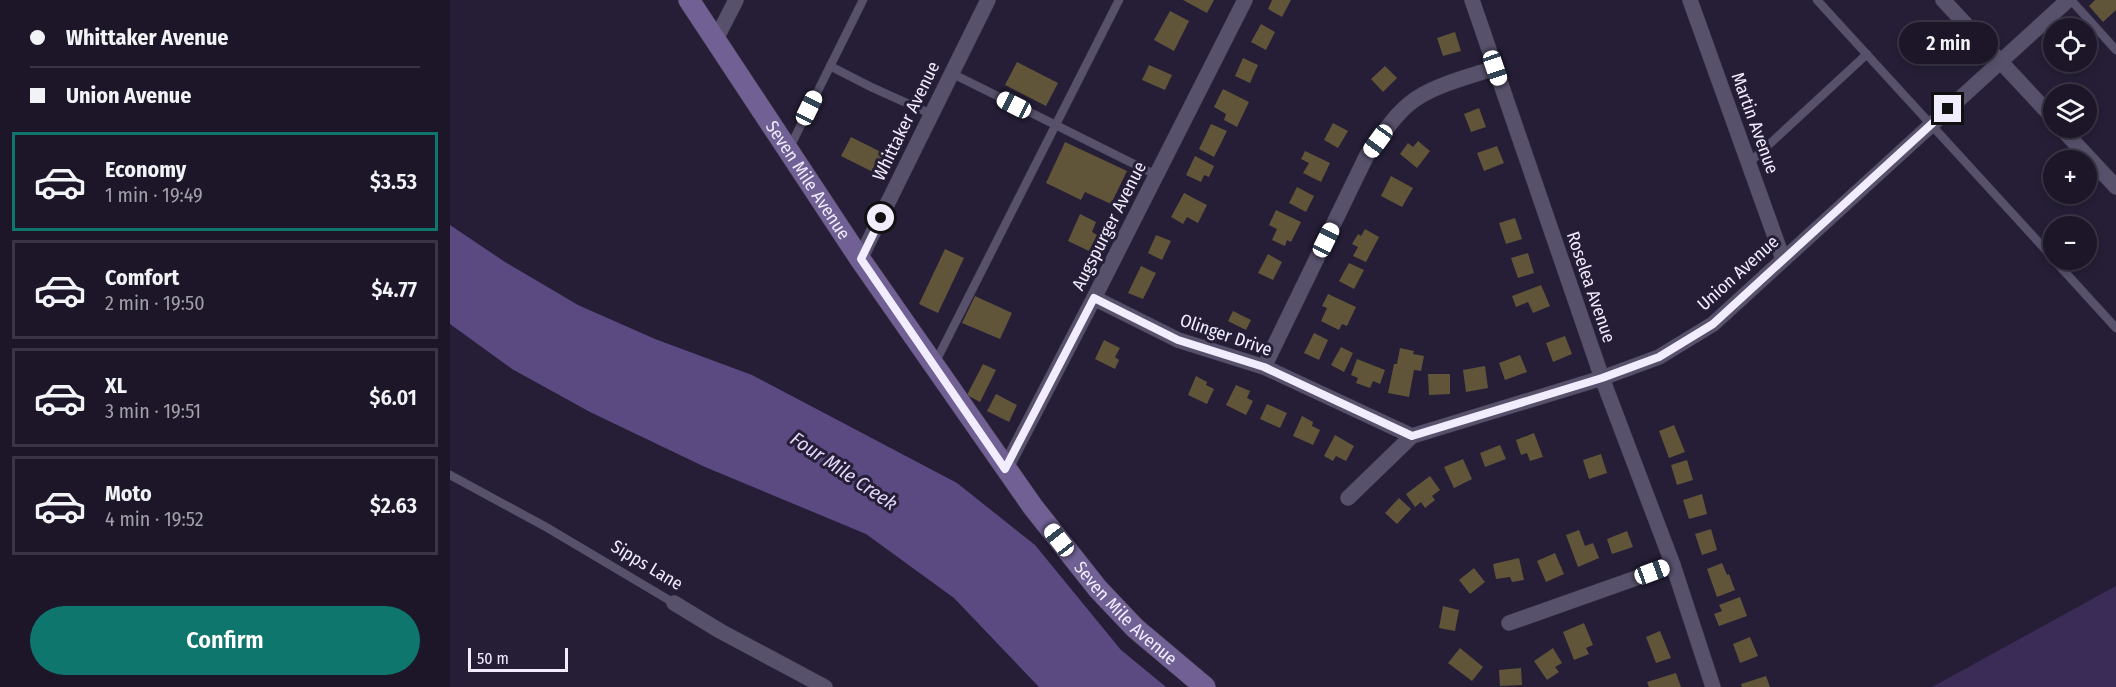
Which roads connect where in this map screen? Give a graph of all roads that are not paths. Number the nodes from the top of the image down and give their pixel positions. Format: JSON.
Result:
{"nodes":[{"id":1,"x":689,"y":0,"type":"edge"},
{"id":2,"x":736,"y":0,"type":"edge"},
{"id":3,"x":863,"y":0,"type":"edge"},
{"id":4,"x":988,"y":0,"type":"edge"},
{"id":5,"x":1119,"y":0,"type":"edge"},
{"id":6,"x":1245,"y":0,"type":"edge"},
{"id":7,"x":1472,"y":0,"type":"edge"},
{"id":8,"x":1690,"y":0,"type":"edge"},
{"id":9,"x":1817,"y":0,"type":"edge"},
{"id":10,"x":1943,"y":0,"type":"edge"},
{"id":11,"x":2069,"y":0,"type":"edge"},
{"id":12,"x":716,"y":39,"type":"junction"},
{"id":13,"x":2116,"y":50,"type":"edge"},
{"id":14,"x":1867,"y":54,"type":"junction"},
{"id":15,"x":2000,"y":62,"type":"junction"},
{"id":16,"x":830,"y":66,"type":"junction"},
{"id":17,"x":1495,"y":68,"type":"junction"},
{"id":18,"x":951,"y":73,"type":"junction"},
{"id":19,"x":2043,"y":108,"type":"edge"},
{"id":20,"x":931,"y":114,"type":"junction"},
{"id":21,"x":1931,"y":125,"type":"junction"},
{"id":22,"x":1055,"y":126,"type":"junction"},
{"id":23,"x":2070,"y":138,"type":"edge"},
{"id":24,"x":788,"y":151,"type":"junction"},
{"id":25,"x":1749,"y":164,"type":"junction"},
{"id":26,"x":1156,"y":175,"type":"junction"},
{"id":27,"x":2116,"y":187,"type":"edge"},
{"id":28,"x":2043,"y":247,"type":"edge"},
{"id":29,"x":861,"y":259,"type":"junction"},
{"id":30,"x":1783,"y":259,"type":"junction"},
{"id":31,"x":2064,"y":270,"type":"edge"},
{"id":32,"x":1094,"y":298,"type":"junction"},
{"id":33,"x":2116,"y":328,"type":"edge"},
{"id":34,"x":934,"y":364,"type":"junction"},
{"id":35,"x":1264,"y":367,"type":"junction"},
{"id":36,"x":1602,"y":378,"type":"junction"},
{"id":37,"x":1412,"y":436,"type":"junction"},
{"id":38,"x":1005,"y":469,"type":"junction"},
{"id":39,"x":450,"y":475,"type":"edge"},
{"id":40,"x":1348,"y":498,"type":"dead end"},
{"id":41,"x":1672,"y":564,"type":"junction"},
{"id":42,"x":674,"y":603,"type":"joint"},
{"id":43,"x":1509,"y":622,"type":"dead end"},
{"id":44,"x":825,"y":687,"type":"edge"},
{"id":45,"x":1205,"y":687,"type":"edge"},
{"id":46,"x":1713,"y":687,"type":"edge"}],
"edges":[{"from":1,"to":12,"type":"main road","name":"Seven Mile Avenue"},
{"from":2,"to":12,"type":"street"},
{"from":3,"to":16,"type":"lane"},
{"from":4,"to":18,"type":"street","name":"Whittaker Avenue"},
{"from":5,"to":22,"type":"lane"},
{"from":6,"to":26,"type":"street","name":"Augspurger Avenue"},
{"from":7,"to":17,"type":"street","name":"Roselea Avenue"},
{"from":8,"to":25,"type":"street","name":"Martin Avenue"},
{"from":9,"to":14,"type":"lane"},
{"from":10,"to":15,"type":"street"},
{"from":11,"to":13,"type":"lane"},
{"from":11,"to":15,"type":"street","name":"Union Avenue"},
{"from":12,"to":24,"type":"main road","name":"Seven Mile Avenue"},
{"from":14,"to":21,"type":"lane"},
{"from":14,"to":25,"type":"lane"},
{"from":15,"to":19,"type":"street"},
{"from":15,"to":21,"type":"street","name":"Union Avenue"},
{"from":16,"to":20,"type":"lane"},
{"from":16,"to":24,"type":"lane"},
{"from":17,"to":35,"type":"street"},
{"from":17,"to":36,"type":"street","name":"Roselea Avenue"},
{"from":18,"to":20,"type":"street","name":"Whittaker Avenue"},
{"from":18,"to":22,"type":"lane"},
{"from":20,"to":29,"type":"street","name":"Whittaker Avenue"},
{"from":21,"to":28,"type":"lane"},
{"from":21,"to":30,"type":"street","name":"Union Avenue"},
{"from":22,"to":26,"type":"lane"},
{"from":22,"to":34,"type":"lane"},
{"from":23,"to":27,"type":"street"},
{"from":24,"to":29,"type":"main road","name":"Seven Mile Avenue"},
{"from":25,"to":30,"type":"street","name":"Martin Avenue"},
{"from":26,"to":32,"type":"street","name":"Augspurger Avenue"},
{"from":29,"to":34,"type":"main road","name":"Seven Mile Avenue"},
{"from":30,"to":36,"type":"street","name":"Union Avenue"},
{"from":31,"to":33,"type":"lane"},
{"from":32,"to":35,"type":"street","name":"Olinger Drive"},
{"from":32,"to":38,"type":"street","name":"Augspurger Avenue"},
{"from":34,"to":38,"type":"main road","name":"Seven Mile Avenue"},
{"from":35,"to":37,"type":"street","name":"Olinger Drive"},
{"from":36,"to":37,"type":"street","name":"Union Avenue"},
{"from":36,"to":41,"type":"street","name":"Roselea Avenue"},
{"from":37,"to":40,"type":"street","name":"Union Avenue"},
{"from":38,"to":45,"type":"main road","name":"Seven Mile Avenue"},
{"from":39,"to":42,"type":"lane","name":"Sipps Lane"},
{"from":41,"to":43,"type":"street"},
{"from":41,"to":46,"type":"street","name":"Roselea Avenue"},
{"from":42,"to":44,"type":"street","name":"Sipps Lane"}]}
